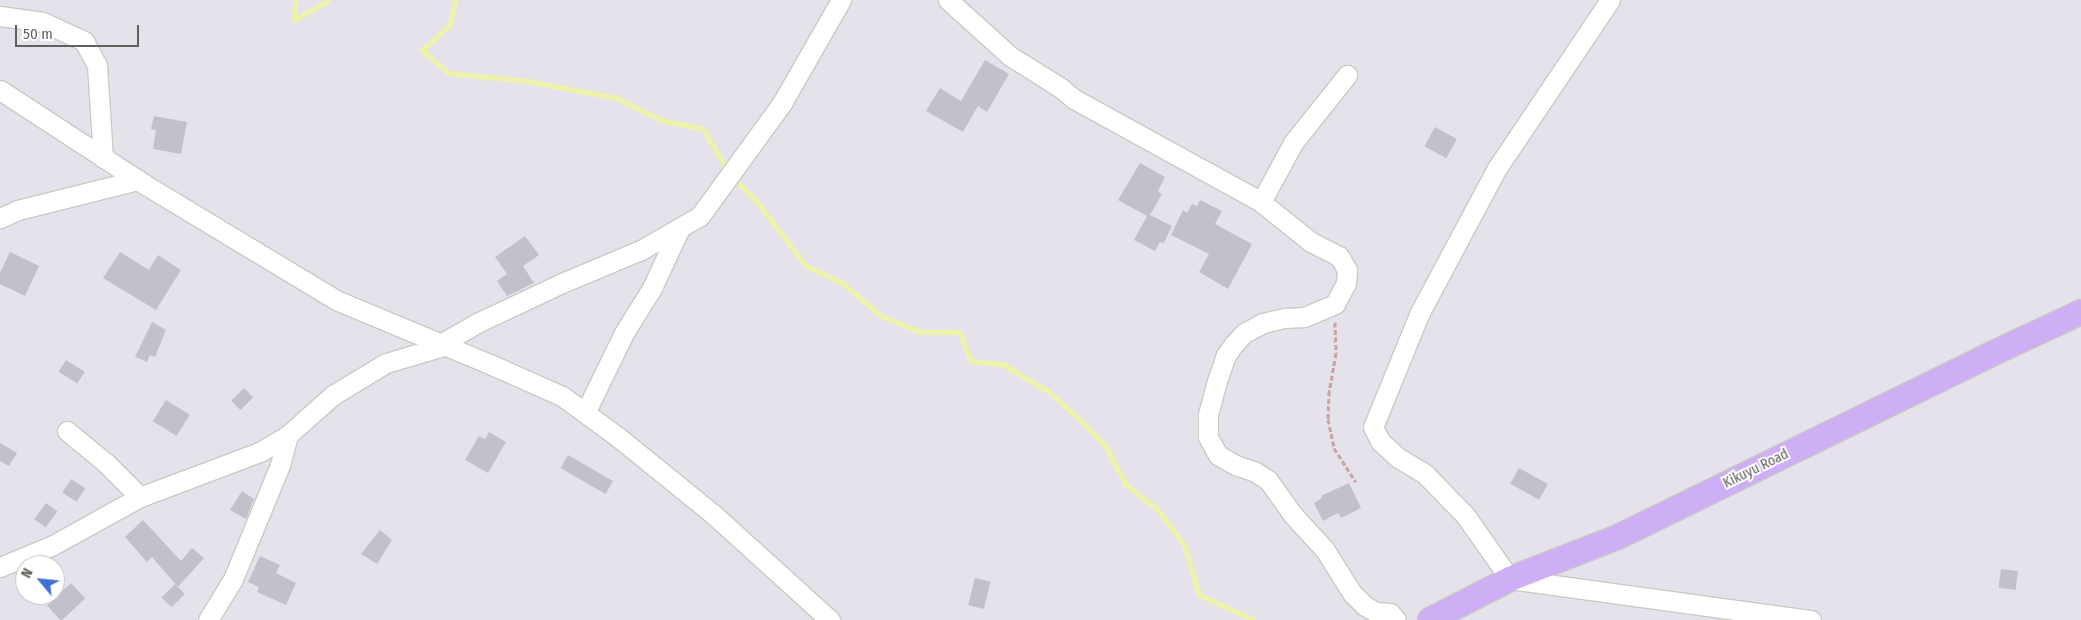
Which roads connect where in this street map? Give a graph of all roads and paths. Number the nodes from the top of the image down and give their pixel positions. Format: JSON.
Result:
{"nodes":[{"id":1,"x":841,"y":0,"type":"edge"},
{"id":2,"x":948,"y":0,"type":"edge"},
{"id":3,"x":1610,"y":0,"type":"edge"},
{"id":4,"x":0,"y":16,"type":"edge"},
{"id":5,"x":1347,"y":75,"type":"dead end"},
{"id":6,"x":0,"y":90,"type":"edge"},
{"id":7,"x":103,"y":158,"type":"junction"},
{"id":8,"x":138,"y":180,"type":"junction"},
{"id":9,"x":1261,"y":202,"type":"junction"},
{"id":10,"x":0,"y":218,"type":"edge"},
{"id":11,"x":680,"y":228,"type":"junction"},
{"id":12,"x":1335,"y":304,"type":"junction"},
{"id":13,"x":2081,"y":312,"type":"edge"},
{"id":14,"x":445,"y":344,"type":"junction"},
{"id":15,"x":585,"y":413,"type":"junction"},
{"id":16,"x":67,"y":431,"type":"dead end"},
{"id":17,"x":288,"y":435,"type":"junction"},
{"id":18,"x":1356,"y":482,"type":"dead end"},
{"id":19,"x":140,"y":497,"type":"junction"},
{"id":20,"x":0,"y":567,"type":"edge"},
{"id":21,"x":1510,"y":579,"type":"junction"},
{"id":22,"x":208,"y":620,"type":"edge"},
{"id":23,"x":830,"y":620,"type":"edge"},
{"id":24,"x":1396,"y":620,"type":"edge"},
{"id":25,"x":1430,"y":620,"type":"edge"},
{"id":26,"x":1811,"y":620,"type":"edge"}],
"edges":[{"from":1,"to":11,"type":"street"},
{"from":2,"to":9,"type":"street"},
{"from":3,"to":21,"type":"street"},
{"from":4,"to":7,"type":"street"},
{"from":5,"to":9,"type":"street"},
{"from":6,"to":7,"type":"street"},
{"from":7,"to":8,"type":"street"},
{"from":8,"to":10,"type":"street"},
{"from":8,"to":14,"type":"street"},
{"from":9,"to":12,"type":"street"},
{"from":11,"to":14,"type":"street"},
{"from":11,"to":15,"type":"street"},
{"from":12,"to":18,"type":"path"},
{"from":12,"to":24,"type":"street"},
{"from":13,"to":21,"type":"main road","name":"Kikuyu Road"},
{"from":14,"to":15,"type":"street"},
{"from":14,"to":17,"type":"street"},
{"from":15,"to":23,"type":"street"},
{"from":16,"to":19,"type":"street"},
{"from":17,"to":19,"type":"street"},
{"from":17,"to":22,"type":"street"},
{"from":19,"to":20,"type":"street"},
{"from":21,"to":25,"type":"main road","name":"Kikuyu Road"},
{"from":21,"to":26,"type":"street"}]}
